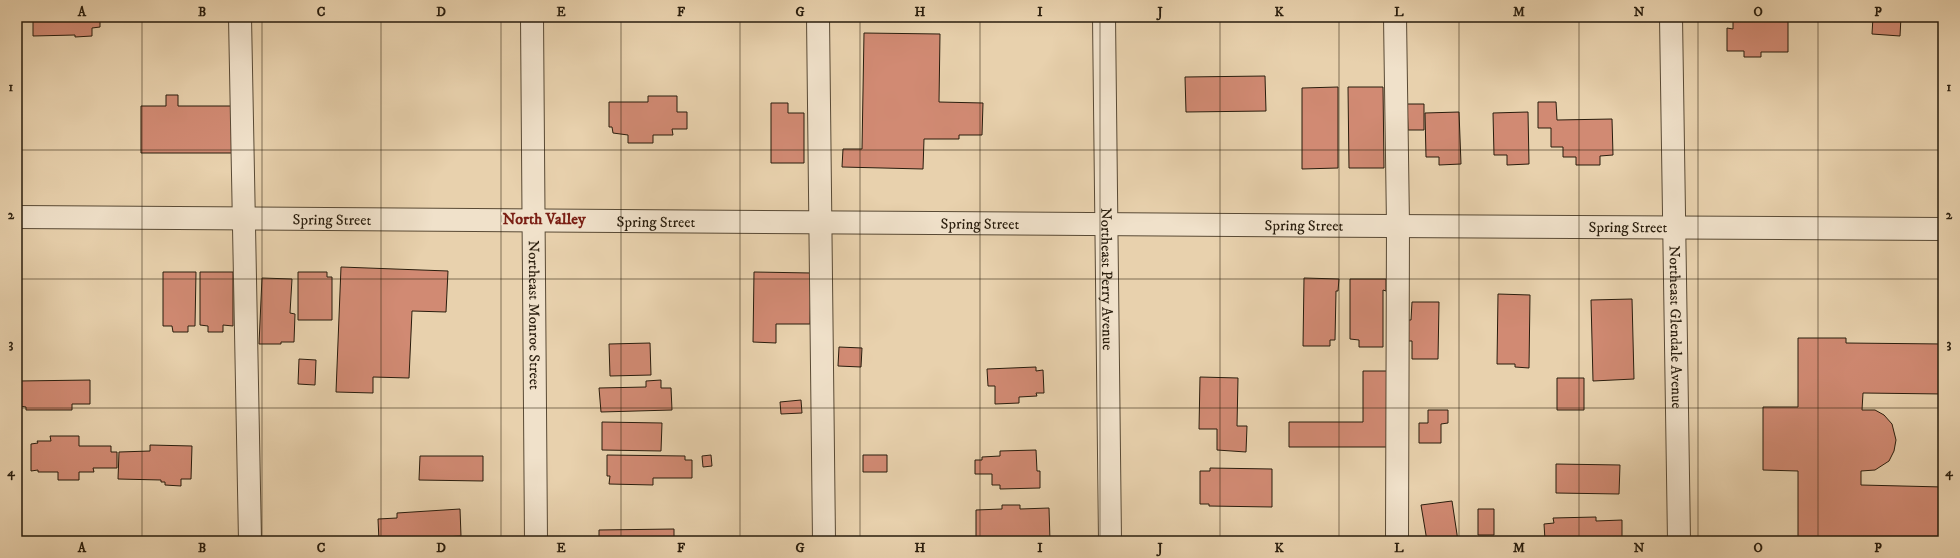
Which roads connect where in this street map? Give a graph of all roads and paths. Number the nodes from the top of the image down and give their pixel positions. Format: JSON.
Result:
{"nodes":[{"id":1,"x":240,"y":17,"type":"edge"},
{"id":2,"x":532,"y":17,"type":"edge"},
{"id":3,"x":818,"y":17,"type":"edge"},
{"id":4,"x":1104,"y":17,"type":"edge"},
{"id":5,"x":1395,"y":17,"type":"edge"},
{"id":6,"x":1671,"y":17,"type":"edge"},
{"id":7,"x":17,"y":217,"type":"edge"},
{"id":8,"x":244,"y":219,"type":"junction"},
{"id":9,"x":532,"y":222,"type":"junction"},
{"id":10,"x":821,"y":222,"type":"junction"},
{"id":11,"x":1107,"y":223,"type":"junction"},
{"id":12,"x":1398,"y":225,"type":"junction"},
{"id":13,"x":1675,"y":227,"type":"junction"},
{"id":14,"x":1943,"y":229,"type":"edge"},
{"id":15,"x":250,"y":541,"type":"edge"},
{"id":16,"x":536,"y":541,"type":"edge"},
{"id":17,"x":824,"y":541,"type":"edge"},
{"id":18,"x":1110,"y":541,"type":"edge"},
{"id":19,"x":1398,"y":541,"type":"edge"},
{"id":20,"x":1679,"y":541,"type":"edge"}],
"edges":[{"from":1,"to":8,"type":"street"},
{"from":2,"to":9,"type":"street","name":"Northeast Monroe Street"},
{"from":3,"to":10,"type":"street"},
{"from":4,"to":11,"type":"street","name":"Northeast Perry Avenue"},
{"from":5,"to":12,"type":"street"},
{"from":6,"to":13,"type":"street","name":"Northeast Glendale Avenue"},
{"from":7,"to":8,"type":"street","name":"Spring Street"},
{"from":8,"to":9,"type":"street","name":"Spring Street"},
{"from":8,"to":15,"type":"street"},
{"from":9,"to":10,"type":"street","name":"Spring Street"},
{"from":9,"to":16,"type":"street","name":"Northeast Monroe Street"},
{"from":10,"to":11,"type":"street","name":"Spring Street"},
{"from":10,"to":17,"type":"street"},
{"from":11,"to":12,"type":"street","name":"Spring Street"},
{"from":11,"to":18,"type":"street","name":"Northeast Perry Avenue"},
{"from":12,"to":13,"type":"street","name":"Spring Street"},
{"from":12,"to":19,"type":"street"},
{"from":13,"to":14,"type":"street","name":"Spring Street"},
{"from":13,"to":20,"type":"street","name":"Northeast Glendale Avenue"}]}
